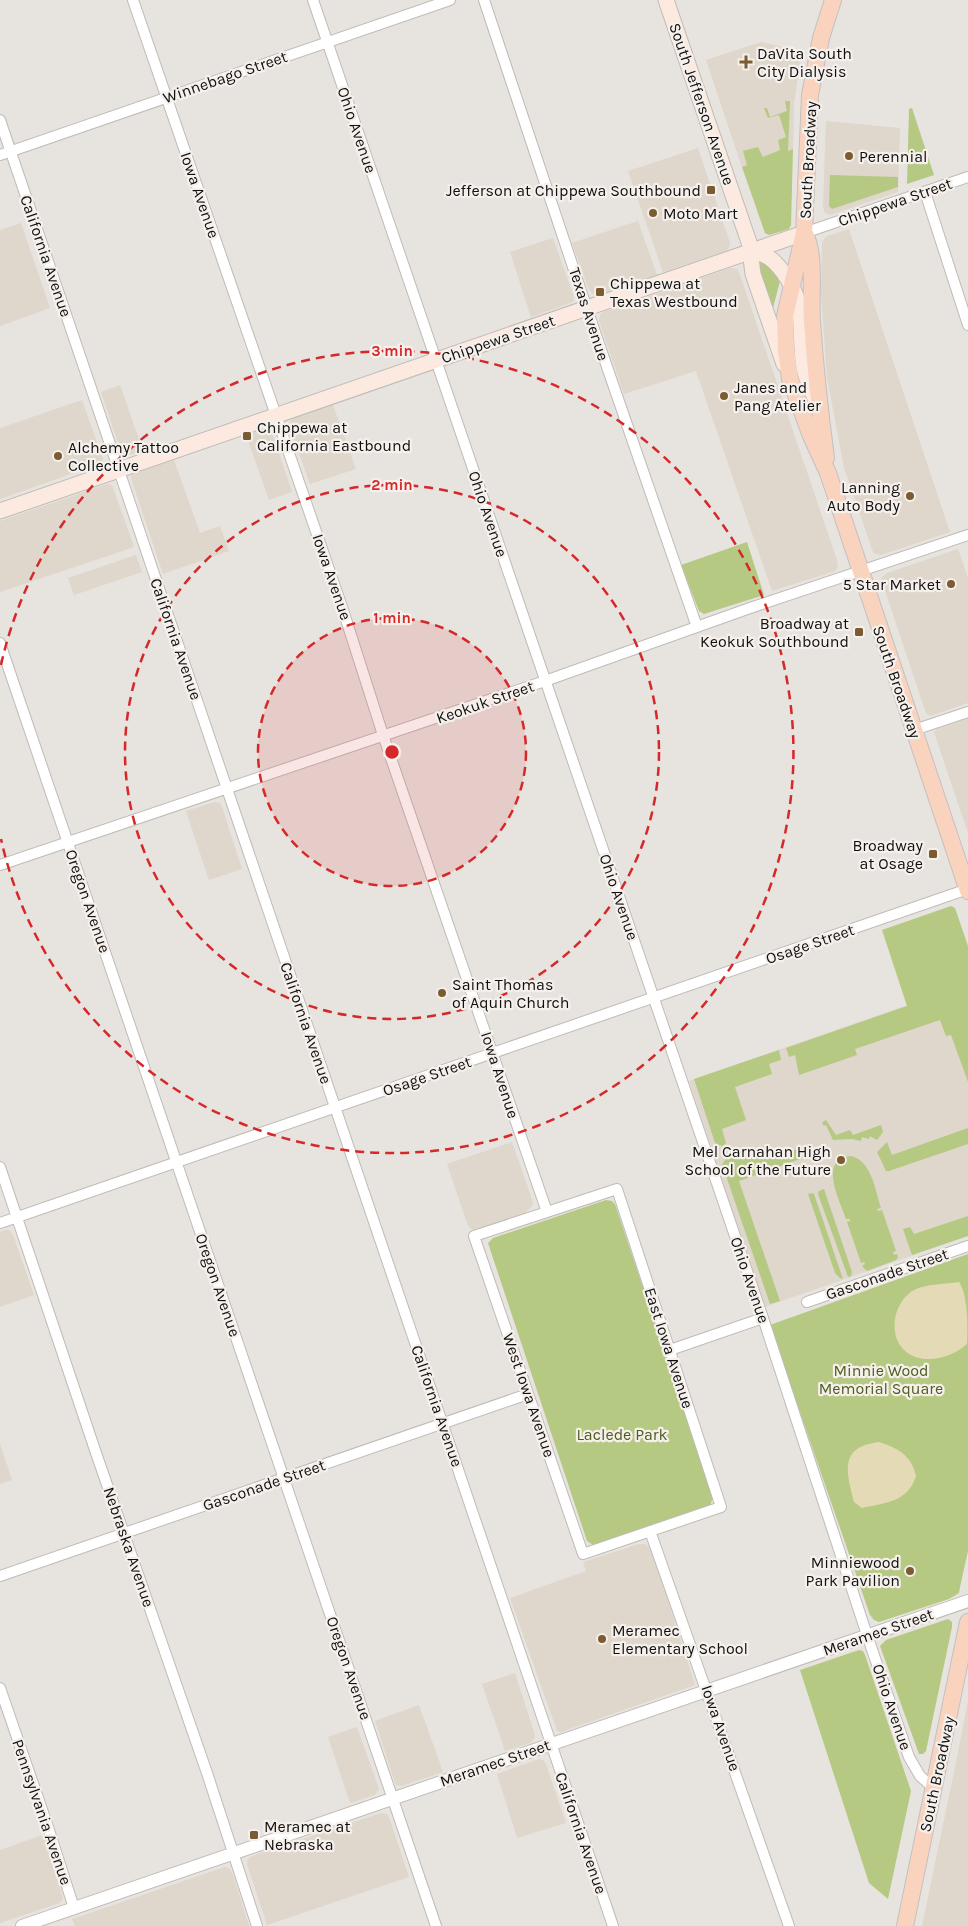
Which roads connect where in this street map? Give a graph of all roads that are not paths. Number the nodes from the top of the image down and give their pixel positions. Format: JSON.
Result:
{"nodes":[{"id":1,"x":133,"y":0,"type":"edge"},
{"id":2,"x":313,"y":0,"type":"edge"},
{"id":3,"x":450,"y":0,"type":"edge"},
{"id":4,"x":484,"y":0,"type":"edge"},
{"id":5,"x":666,"y":0,"type":"edge"},
{"id":6,"x":833,"y":0,"type":"edge"},
{"id":7,"x":327,"y":42,"type":"junction"},
{"id":8,"x":166,"y":98,"type":"junction"},
{"id":9,"x":0,"y":120,"type":"edge"},
{"id":10,"x":11,"y":151,"type":"junction"},
{"id":11,"x":0,"y":155,"type":"edge"},
{"id":12,"x":968,"y":178,"type":"edge"},
{"id":13,"x":925,"y":192,"type":"junction"},
{"id":14,"x":804,"y":233,"type":"junction"},
{"id":15,"x":752,"y":251,"type":"junction"},
{"id":16,"x":791,"y":284,"type":"junction"},
{"id":17,"x":587,"y":309,"type":"junction"},
{"id":18,"x":968,"y":325,"type":"edge"},
{"id":19,"x":435,"y":360,"type":"junction"},
{"id":20,"x":790,"y":379,"type":"junction"},
{"id":21,"x":819,"y":405,"type":"junction"},
{"id":22,"x":276,"y":416,"type":"junction"},
{"id":23,"x":118,"y":470,"type":"junction"},
{"id":24,"x":828,"y":473,"type":"junction"},
{"id":25,"x":0,"y":511,"type":"edge"},
{"id":26,"x":968,"y":535,"type":"edge"},
{"id":27,"x":860,"y":572,"type":"junction"},
{"id":28,"x":697,"y":628,"type":"junction"},
{"id":29,"x":0,"y":643,"type":"edge"},
{"id":30,"x":546,"y":681,"type":"junction"},
{"id":31,"x":968,"y":712,"type":"edge"},
{"id":32,"x":914,"y":730,"type":"junction"},
{"id":33,"x":384,"y":736,"type":"junction"},
{"id":34,"x":227,"y":788,"type":"junction"},
{"id":35,"x":68,"y":842,"type":"junction"},
{"id":36,"x":0,"y":865,"type":"edge"},
{"id":37,"x":968,"y":890,"type":"edge"},
{"id":38,"x":654,"y":998,"type":"junction"},
{"id":39,"x":493,"y":1053,"type":"junction"},
{"id":40,"x":334,"y":1108,"type":"junction"},
{"id":41,"x":176,"y":1161,"type":"junction"},
{"id":42,"x":0,"y":1168,"type":"edge"},
{"id":43,"x":547,"y":1212,"type":"junction"},
{"id":44,"x":16,"y":1217,"type":"junction"},
{"id":45,"x":0,"y":1223,"type":"edge"},
{"id":46,"x":968,"y":1246,"type":"edge"},
{"id":47,"x":807,"y":1302,"type":"dead end"},
{"id":48,"x":763,"y":1318,"type":"junction"},
{"id":49,"x":670,"y":1350,"type":"junction"},
{"id":50,"x":528,"y":1394,"type":"junction"},
{"id":51,"x":442,"y":1423,"type":"junction"},
{"id":52,"x":284,"y":1478,"type":"junction"},
{"id":53,"x":650,"y":1531,"type":"junction"},
{"id":54,"x":124,"y":1533,"type":"junction"},
{"id":55,"x":0,"y":1576,"type":"edge"},
{"id":56,"x":968,"y":1601,"type":"edge"},
{"id":57,"x":968,"y":1622,"type":"edge"},
{"id":58,"x":867,"y":1636,"type":"junction"},
{"id":59,"x":0,"y":1688,"type":"edge"},
{"id":60,"x":708,"y":1690,"type":"junction"},
{"id":61,"x":551,"y":1744,"type":"junction"},
{"id":62,"x":934,"y":1786,"type":"junction"},
{"id":63,"x":393,"y":1799,"type":"junction"},
{"id":64,"x":233,"y":1854,"type":"junction"},
{"id":65,"x":74,"y":1908,"type":"junction"},
{"id":66,"x":22,"y":1926,"type":"edge"},
{"id":67,"x":257,"y":1926,"type":"edge"},
{"id":68,"x":436,"y":1926,"type":"edge"},
{"id":69,"x":613,"y":1926,"type":"edge"},
{"id":70,"x":789,"y":1926,"type":"edge"},
{"id":71,"x":905,"y":1926,"type":"edge"}],
"edges":[{"from":1,"to":8,"type":"street","name":"Iowa Avenue"},
{"from":2,"to":7,"type":"street","name":"Ohio Avenue"},
{"from":3,"to":7,"type":"street","name":"Winnebago Street"},
{"from":4,"to":17,"type":"street","name":"Texas Avenue"},
{"from":5,"to":15,"type":"main road","name":"South Jefferson Avenue"},
{"from":6,"to":14,"type":"main road","name":"South Broadway"},
{"from":7,"to":8,"type":"street","name":"Winnebago Street"},
{"from":7,"to":19,"type":"street","name":"Ohio Avenue"},
{"from":8,"to":10,"type":"street","name":"Winnebago Street"},
{"from":8,"to":22,"type":"street","name":"Iowa Avenue"},
{"from":9,"to":10,"type":"street","name":"California Avenue"},
{"from":10,"to":11,"type":"street","name":"Winnebago Street"},
{"from":10,"to":23,"type":"street","name":"California Avenue"},
{"from":12,"to":13,"type":"street","name":"Chippewa Street"},
{"from":13,"to":14,"type":"street","name":"Chippewa Street"},
{"from":13,"to":18,"type":"street"},
{"from":14,"to":15,"type":"main road","name":"Chippewa Street"},
{"from":14,"to":16,"type":"main road","name":"South Broadway"},
{"from":14,"to":21,"type":"main road","name":"South Broadway"},
{"from":15,"to":16,"type":"main road"},
{"from":15,"to":17,"type":"main road","name":"Chippewa Street"},
{"from":15,"to":20,"type":"main road","name":"South Jefferson Avenue"},
{"from":16,"to":20,"type":"main road","name":"South Broadway"},
{"from":16,"to":21,"type":"main road"},
{"from":17,"to":19,"type":"main road","name":"Chippewa Street"},
{"from":17,"to":28,"type":"street","name":"Texas Avenue"},
{"from":19,"to":22,"type":"main road","name":"Chippewa Street"},
{"from":19,"to":30,"type":"street","name":"Ohio Avenue"},
{"from":20,"to":24,"type":"main road","name":"South Broadway"},
{"from":21,"to":24,"type":"main road","name":"South Broadway"},
{"from":22,"to":23,"type":"main road","name":"Chippewa Street"},
{"from":22,"to":33,"type":"street","name":"Iowa Avenue"},
{"from":23,"to":25,"type":"main road","name":"Chippewa Street"},
{"from":23,"to":34,"type":"street","name":"California Avenue"},
{"from":24,"to":27,"type":"main road","name":"South Broadway"},
{"from":26,"to":27,"type":"street","name":"Keokuk Street"},
{"from":27,"to":28,"type":"street","name":"Keokuk Street"},
{"from":27,"to":32,"type":"main road","name":"South Broadway"},
{"from":28,"to":30,"type":"street","name":"Keokuk Street"},
{"from":29,"to":35,"type":"street","name":"Oregon Avenue"},
{"from":30,"to":33,"type":"street","name":"Keokuk Street"},
{"from":30,"to":38,"type":"street","name":"Ohio Avenue"},
{"from":31,"to":32,"type":"street"},
{"from":32,"to":37,"type":"main road","name":"South Broadway"},
{"from":33,"to":34,"type":"street","name":"Keokuk Street"},
{"from":33,"to":39,"type":"street","name":"Iowa Avenue"},
{"from":34,"to":35,"type":"street","name":"Keokuk Street"},
{"from":34,"to":40,"type":"street","name":"California Avenue"},
{"from":35,"to":36,"type":"street","name":"Keokuk Street"},
{"from":35,"to":41,"type":"street","name":"Oregon Avenue"},
{"from":37,"to":38,"type":"street","name":"Osage Street"},
{"from":38,"to":39,"type":"street","name":"Osage Street"},
{"from":38,"to":48,"type":"street","name":"Ohio Avenue"},
{"from":39,"to":40,"type":"street","name":"Osage Street"},
{"from":39,"to":43,"type":"street","name":"Iowa Avenue"},
{"from":40,"to":41,"type":"street","name":"Osage Street"},
{"from":40,"to":51,"type":"street","name":"California Avenue"},
{"from":41,"to":44,"type":"street","name":"Osage Street"},
{"from":41,"to":52,"type":"street","name":"Oregon Avenue"},
{"from":42,"to":44,"type":"street","name":"Nebraska Avenue"},
{"from":43,"to":49,"type":"street","name":"East Iowa Avenue"},
{"from":43,"to":50,"type":"street","name":"West Iowa Avenue"},
{"from":44,"to":45,"type":"street","name":"Osage Street"},
{"from":44,"to":54,"type":"street","name":"Nebraska Avenue"},
{"from":46,"to":47,"type":"street","name":"Gasconade Street"},
{"from":48,"to":49,"type":"street"},
{"from":48,"to":58,"type":"street","name":"Ohio Avenue"},
{"from":49,"to":53,"type":"street","name":"East Iowa Avenue"},
{"from":50,"to":51,"type":"street","name":"Gasconade Street"},
{"from":50,"to":53,"type":"street","name":"West Iowa Avenue"},
{"from":51,"to":52,"type":"street","name":"Gasconade Street"},
{"from":51,"to":61,"type":"street","name":"California Avenue"},
{"from":52,"to":54,"type":"street","name":"Gasconade Street"},
{"from":52,"to":63,"type":"street","name":"Oregon Avenue"},
{"from":53,"to":60,"type":"street","name":"Iowa Avenue"},
{"from":54,"to":55,"type":"street","name":"Gasconade Street"},
{"from":54,"to":64,"type":"street","name":"Nebraska Avenue"},
{"from":56,"to":58,"type":"street","name":"Meramec Street"},
{"from":57,"to":62,"type":"main road","name":"South Broadway"},
{"from":58,"to":60,"type":"street","name":"Meramec Street"},
{"from":58,"to":62,"type":"street","name":"Ohio Avenue"},
{"from":59,"to":65,"type":"street","name":"Pennsylvania Avenue"},
{"from":60,"to":61,"type":"street","name":"Meramec Street"},
{"from":60,"to":70,"type":"street","name":"Iowa Avenue"},
{"from":61,"to":63,"type":"street","name":"Meramec Street"},
{"from":61,"to":69,"type":"street","name":"California Avenue"},
{"from":62,"to":71,"type":"main road","name":"South Broadway"},
{"from":63,"to":64,"type":"street","name":"Meramec Street"},
{"from":63,"to":68,"type":"street","name":"Oregon Avenue"},
{"from":64,"to":65,"type":"street","name":"Meramec Street"},
{"from":64,"to":67,"type":"street","name":"Nebraska Avenue"},
{"from":65,"to":66,"type":"street","name":"Meramec Street"}]}
